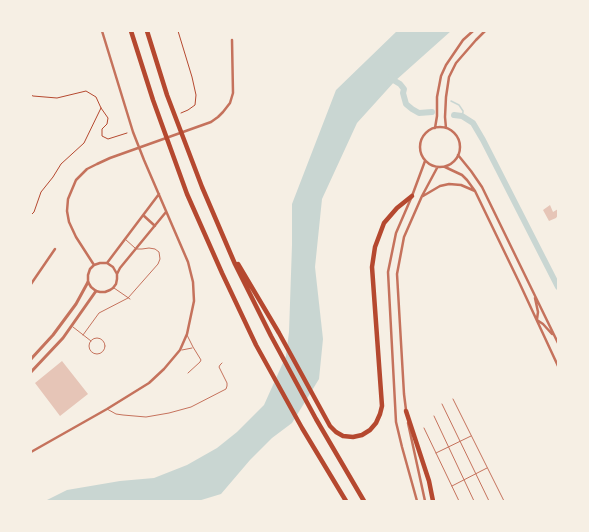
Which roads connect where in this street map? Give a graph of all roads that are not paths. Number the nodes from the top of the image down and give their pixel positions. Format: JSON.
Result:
{"nodes":[{"id":1,"x":102,"y":31,"type":"edge"},
{"id":2,"x":131,"y":31,"type":"edge"},
{"id":3,"x":147,"y":31,"type":"edge"},
{"id":4,"x":473,"y":31,"type":"edge"},
{"id":5,"x":485,"y":31,"type":"edge"},
{"id":6,"x":232,"y":40,"type":"dead end"},
{"id":7,"x":435,"y":128,"type":"junction"},
{"id":8,"x":446,"y":128,"type":"junction"},
{"id":9,"x":458,"y":155,"type":"junction"},
{"id":10,"x":425,"y":161,"type":"junction"},
{"id":11,"x":445,"y":167,"type":"junction"},
{"id":12,"x":438,"y":168,"type":"junction"},
{"id":13,"x":475,"y":191,"type":"junction"},
{"id":14,"x":159,"y":193,"type":"junction"},
{"id":15,"x":412,"y":196,"type":"junction"},
{"id":16,"x":422,"y":196,"type":"junction"},
{"id":17,"x":166,"y":212,"type":"junction"},
{"id":18,"x":143,"y":215,"type":"junction"},
{"id":19,"x":155,"y":226,"type":"junction"},
{"id":20,"x":125,"y":239,"type":"junction"},
{"id":21,"x":226,"y":243,"type":"junction"},
{"id":22,"x":55,"y":249,"type":"dead end"},
{"id":23,"x":136,"y":249,"type":"junction"},
{"id":24,"x":107,"y":263,"type":"junction"},
{"id":25,"x":94,"y":265,"type":"junction"},
{"id":26,"x":117,"y":274,"type":"junction"},
{"id":27,"x":88,"y":282,"type":"junction"},
{"id":28,"x":31,"y":284,"type":"edge"},
{"id":29,"x":113,"y":288,"type":"junction"},
{"id":30,"x":96,"y":291,"type":"junction"},
{"id":31,"x":533,"y":292,"type":"junction"},
{"id":32,"x":128,"y":298,"type":"junction"},
{"id":33,"x":130,"y":299,"type":"dead end"},
{"id":34,"x":537,"y":319,"type":"junction"},
{"id":35,"x":71,"y":326,"type":"junction"},
{"id":36,"x":83,"y":334,"type":"junction"},
{"id":37,"x":187,"y":334,"type":"junction"},
{"id":38,"x":91,"y":341,"type":"junction"},
{"id":39,"x":558,"y":342,"type":"edge"},
{"id":40,"x":193,"y":347,"type":"junction"},
{"id":41,"x":180,"y":350,"type":"junction"},
{"id":42,"x":31,"y":359,"type":"edge"},
{"id":43,"x":222,"y":363,"type":"dead end"},
{"id":44,"x":558,"y":366,"type":"edge"},
{"id":45,"x":31,"y":372,"type":"edge"},
{"id":46,"x":188,"y":373,"type":"dead end"},
{"id":47,"x":453,"y":399,"type":"dead end"},
{"id":48,"x":442,"y":404,"type":"dead end"},
{"id":49,"x":107,"y":409,"type":"junction"},
{"id":50,"x":406,"y":411,"type":"junction"},
{"id":51,"x":434,"y":416,"type":"dead end"},
{"id":52,"x":424,"y":428,"type":"dead end"},
{"id":53,"x":471,"y":436,"type":"junction"},
{"id":54,"x":460,"y":441,"type":"junction"},
{"id":55,"x":448,"y":447,"type":"junction"},
{"id":56,"x":31,"y":452,"type":"edge"},
{"id":57,"x":436,"y":453,"type":"junction"},
{"id":58,"x":487,"y":468,"type":"junction"},
{"id":59,"x":475,"y":474,"type":"junction"},
{"id":60,"x":464,"y":479,"type":"junction"},
{"id":61,"x":452,"y":486,"type":"junction"},
{"id":62,"x":346,"y":501,"type":"edge"},
{"id":63,"x":364,"y":501,"type":"edge"},
{"id":64,"x":417,"y":501,"type":"edge"},
{"id":65,"x":424,"y":501,"type":"edge"},
{"id":66,"x":433,"y":501,"type":"edge"},
{"id":67,"x":460,"y":501,"type":"edge"},
{"id":68,"x":474,"y":501,"type":"edge"},
{"id":69,"x":488,"y":501,"type":"edge"},
{"id":70,"x":504,"y":501,"type":"edge"}],
"edges":[{"from":1,"to":14,"type":"street"},
{"from":2,"to":62,"type":"highway"},
{"from":3,"to":21,"type":"highway"},
{"from":4,"to":7,"type":"street"},
{"from":5,"to":8,"type":"street"},
{"from":6,"to":25,"type":"street"},
{"from":7,"to":8,"type":"street"},
{"from":7,"to":10,"type":"street"},
{"from":8,"to":9,"type":"street"},
{"from":9,"to":11,"type":"street"},
{"from":9,"to":31,"type":"street"},
{"from":10,"to":12,"type":"street"},
{"from":10,"to":15,"type":"street"},
{"from":11,"to":12,"type":"street"},
{"from":11,"to":13,"type":"street"},
{"from":12,"to":16,"type":"street"},
{"from":13,"to":16,"type":"street"},
{"from":13,"to":34,"type":"street"},
{"from":14,"to":17,"type":"street"},
{"from":14,"to":18,"type":"street"},
{"from":15,"to":21,"type":"highway"},
{"from":15,"to":64,"type":"street"},
{"from":16,"to":50,"type":"street"},
{"from":17,"to":19,"type":"street"},
{"from":17,"to":37,"type":"street"},
{"from":18,"to":19,"type":"street"},
{"from":18,"to":20,"type":"street"},
{"from":19,"to":23,"type":"street"},
{"from":20,"to":23,"type":"lane"},
{"from":20,"to":24,"type":"street"},
{"from":21,"to":63,"type":"highway"},
{"from":22,"to":28,"type":"street"},
{"from":23,"to":26,"type":"street"},
{"from":23,"to":32,"type":"lane"},
{"from":24,"to":25,"type":"street"},
{"from":24,"to":26,"type":"street"},
{"from":25,"to":27,"type":"street"},
{"from":26,"to":29,"type":"street"},
{"from":27,"to":30,"type":"street"},
{"from":27,"to":42,"type":"street"},
{"from":29,"to":30,"type":"street"},
{"from":29,"to":32,"type":"lane"},
{"from":30,"to":35,"type":"street"},
{"from":31,"to":34,"type":"street"},
{"from":31,"to":39,"type":"street"},
{"from":32,"to":33,"type":"lane"},
{"from":32,"to":36,"type":"lane"},
{"from":34,"to":39,"type":"street"},
{"from":34,"to":44,"type":"street"},
{"from":35,"to":36,"type":"lane"},
{"from":35,"to":45,"type":"street"},
{"from":36,"to":38,"type":"lane"},
{"from":37,"to":40,"type":"lane"},
{"from":37,"to":41,"type":"street"},
{"from":38,"to":38,"type":"lane"},
{"from":40,"to":41,"type":"lane"},
{"from":40,"to":46,"type":"lane"},
{"from":41,"to":49,"type":"street"},
{"from":43,"to":49,"type":"lane"},
{"from":47,"to":53,"type":"lane"},
{"from":48,"to":54,"type":"lane"},
{"from":49,"to":56,"type":"street"},
{"from":50,"to":65,"type":"street"},
{"from":50,"to":66,"type":"highway"},
{"from":51,"to":55,"type":"lane"},
{"from":52,"to":57,"type":"lane"},
{"from":53,"to":54,"type":"lane"},
{"from":53,"to":58,"type":"lane"},
{"from":54,"to":55,"type":"lane"},
{"from":54,"to":59,"type":"lane"},
{"from":55,"to":57,"type":"lane"},
{"from":55,"to":60,"type":"lane"},
{"from":57,"to":61,"type":"lane"},
{"from":58,"to":59,"type":"lane"},
{"from":58,"to":70,"type":"lane"},
{"from":59,"to":60,"type":"lane"},
{"from":59,"to":69,"type":"lane"},
{"from":60,"to":61,"type":"lane"},
{"from":60,"to":68,"type":"lane"},
{"from":61,"to":67,"type":"lane"}]}
